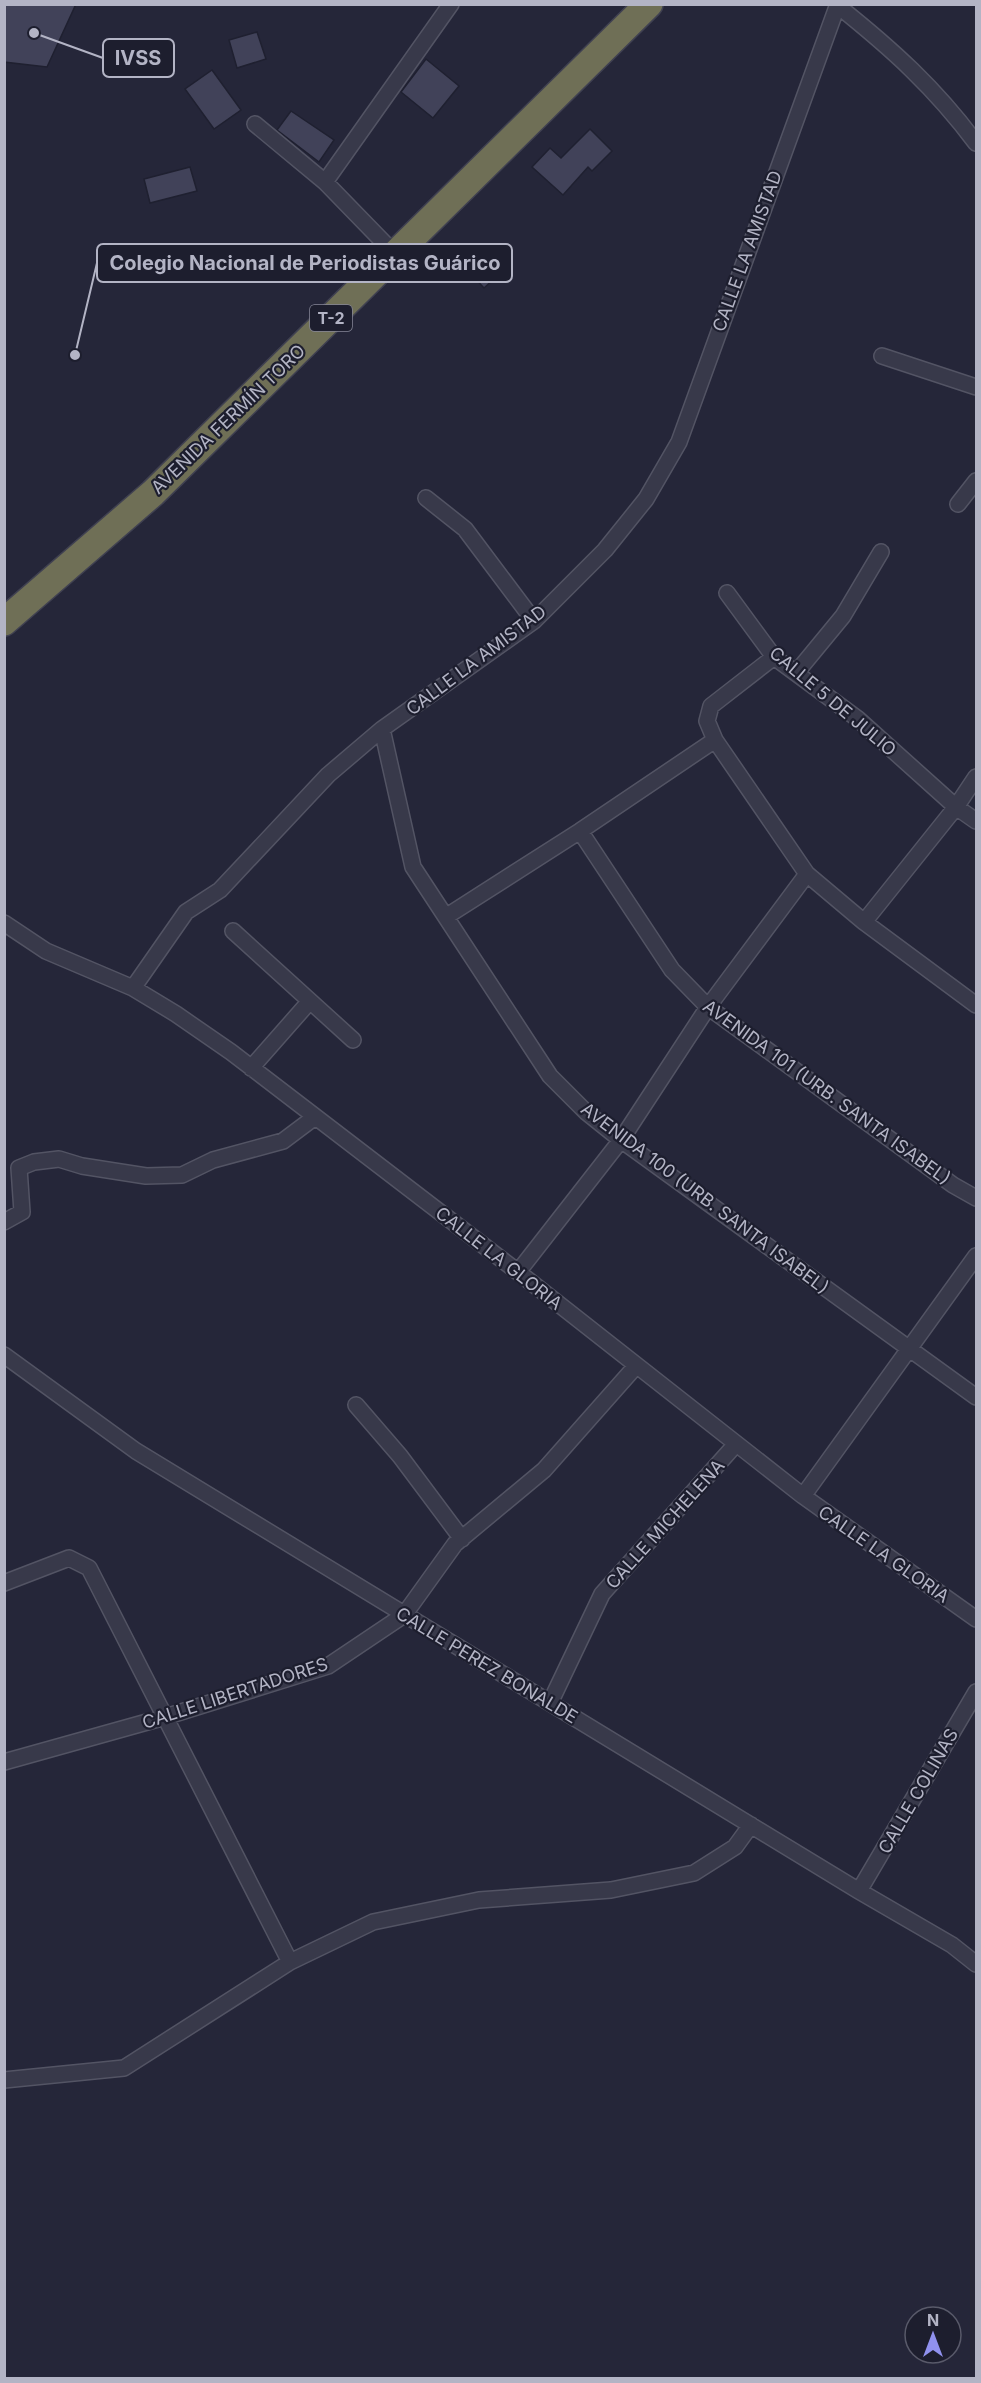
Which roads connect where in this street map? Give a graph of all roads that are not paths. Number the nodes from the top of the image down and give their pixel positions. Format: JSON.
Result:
{"nodes":[{"id":1,"x":451,"y":4,"type":"edge"},
{"id":2,"x":649,"y":4,"type":"edge"},
{"id":3,"x":838,"y":5,"type":"edge"},
{"id":4,"x":255,"y":124,"type":"dead end"},
{"id":5,"x":976,"y":143,"type":"edge"},
{"id":6,"x":325,"y":182,"type":"junction"},
{"id":7,"x":395,"y":254,"type":"junction"},
{"id":8,"x":882,"y":356,"type":"dead end"},
{"id":9,"x":976,"y":387,"type":"edge"},
{"id":10,"x":976,"y":482,"type":"edge"},
{"id":11,"x":426,"y":498,"type":"dead end"},
{"id":12,"x":958,"y":504,"type":"dead end"},
{"id":13,"x":881,"y":552,"type":"dead end"},
{"id":14,"x":727,"y":594,"type":"dead end"},
{"id":15,"x":4,"y":621,"type":"edge"},
{"id":16,"x":534,"y":621,"type":"junction"},
{"id":17,"x":774,"y":657,"type":"junction"},
{"id":18,"x":796,"y":673,"type":"junction"},
{"id":19,"x":382,"y":729,"type":"junction"},
{"id":20,"x":715,"y":740,"type":"junction"},
{"id":21,"x":976,"y":777,"type":"edge"},
{"id":22,"x":956,"y":807,"type":"junction"},
{"id":23,"x":976,"y":821,"type":"edge"},
{"id":24,"x":580,"y":831,"type":"junction"},
{"id":25,"x":807,"y":874,"type":"junction"},
{"id":26,"x":447,"y":916,"type":"junction"},
{"id":27,"x":864,"y":922,"type":"junction"},
{"id":28,"x":4,"y":923,"type":"edge"},
{"id":29,"x":232,"y":931,"type":"dead end"},
{"id":30,"x":133,"y":988,"type":"junction"},
{"id":31,"x":310,"y":1001,"type":"junction"},
{"id":32,"x":976,"y":1005,"type":"edge"},
{"id":33,"x":708,"y":1007,"type":"junction"},
{"id":34,"x":353,"y":1040,"type":"dead end"},
{"id":35,"x":251,"y":1068,"type":"junction"},
{"id":36,"x":315,"y":1117,"type":"junction"},
{"id":37,"x":621,"y":1140,"type":"junction"},
{"id":38,"x":976,"y":1198,"type":"edge"},
{"id":39,"x":4,"y":1222,"type":"edge"},
{"id":40,"x":976,"y":1256,"type":"edge"},
{"id":41,"x":518,"y":1272,"type":"junction"},
{"id":42,"x":909,"y":1348,"type":"junction"},
{"id":43,"x":4,"y":1355,"type":"edge"},
{"id":44,"x":636,"y":1366,"type":"junction"},
{"id":45,"x":976,"y":1397,"type":"edge"},
{"id":46,"x":356,"y":1405,"type":"dead end"},
{"id":47,"x":736,"y":1444,"type":"junction"},
{"id":48,"x":803,"y":1496,"type":"junction"},
{"id":49,"x":462,"y":1539,"type":"junction"},
{"id":50,"x":4,"y":1583,"type":"edge"},
{"id":51,"x":404,"y":1615,"type":"junction"},
{"id":52,"x":976,"y":1619,"type":"edge"},
{"id":53,"x":976,"y":1692,"type":"edge"},
{"id":54,"x":550,"y":1703,"type":"junction"},
{"id":55,"x":165,"y":1716,"type":"junction"},
{"id":56,"x":4,"y":1762,"type":"edge"},
{"id":57,"x":751,"y":1825,"type":"junction"},
{"id":58,"x":859,"y":1891,"type":"junction"},
{"id":59,"x":290,"y":1962,"type":"junction"},
{"id":60,"x":976,"y":1964,"type":"edge"},
{"id":61,"x":4,"y":2080,"type":"edge"}],
"edges":[{"from":1,"to":6,"type":"street"},
{"from":2,"to":7,"type":"highway","name":"AVENIDA FERMÍN TORO","number":"T-2"},
{"from":3,"to":5,"type":"street"},
{"from":3,"to":16,"type":"street","name":"CALLE LA AMISTAD"},
{"from":4,"to":6,"type":"street"},
{"from":6,"to":7,"type":"street"},
{"from":7,"to":15,"type":"highway","name":"AVENIDA FERMÍN TORO","number":"T-2"},
{"from":8,"to":9,"type":"street"},
{"from":10,"to":12,"type":"street"},
{"from":11,"to":16,"type":"street"},
{"from":13,"to":18,"type":"street"},
{"from":14,"to":17,"type":"street","name":"CALLE 5 DE JULIO"},
{"from":16,"to":19,"type":"street","name":"CALLE LA AMISTAD"},
{"from":17,"to":18,"type":"street","name":"CALLE 5 DE JULIO"},
{"from":17,"to":20,"type":"street"},
{"from":18,"to":22,"type":"street","name":"CALLE 5 DE JULIO"},
{"from":19,"to":26,"type":"street","name":"AVENIDA 100 (URB. SANTA ISABEL)"},
{"from":19,"to":30,"type":"street","name":"CALLE LA AMISTAD"},
{"from":20,"to":24,"type":"street"},
{"from":20,"to":25,"type":"street"},
{"from":21,"to":22,"type":"street"},
{"from":22,"to":23,"type":"street","name":"CALLE 5 DE JULIO"},
{"from":22,"to":27,"type":"street"},
{"from":24,"to":26,"type":"street"},
{"from":24,"to":33,"type":"street","name":"AVENIDA 101 (URB. SANTA ISABEL)"},
{"from":25,"to":27,"type":"street"},
{"from":25,"to":33,"type":"street"},
{"from":26,"to":37,"type":"street","name":"AVENIDA 100 (URB. SANTA ISABEL)"},
{"from":27,"to":32,"type":"street"},
{"from":28,"to":30,"type":"street","name":"CALLE LA GLORIA"},
{"from":29,"to":31,"type":"street"},
{"from":30,"to":35,"type":"street","name":"CALLE LA GLORIA"},
{"from":31,"to":34,"type":"street"},
{"from":31,"to":35,"type":"street"},
{"from":33,"to":37,"type":"street"},
{"from":33,"to":38,"type":"street","name":"AVENIDA 101 (URB. SANTA ISABEL)"},
{"from":35,"to":36,"type":"street","name":"CALLE LA GLORIA"},
{"from":36,"to":39,"type":"street"},
{"from":36,"to":41,"type":"street","name":"CALLE LA GLORIA"},
{"from":37,"to":41,"type":"street"},
{"from":37,"to":42,"type":"street","name":"AVENIDA 100 (URB. SANTA ISABEL)"},
{"from":40,"to":42,"type":"street"},
{"from":41,"to":44,"type":"street","name":"CALLE LA GLORIA"},
{"from":42,"to":45,"type":"street","name":"AVENIDA 100 (URB. SANTA ISABEL)"},
{"from":42,"to":48,"type":"street"},
{"from":43,"to":51,"type":"street","name":"CALLE PEREZ BONALDE"},
{"from":44,"to":47,"type":"street","name":"CALLE LA GLORIA"},
{"from":44,"to":49,"type":"street","name":"CALLE LIBERTADORES"},
{"from":46,"to":49,"type":"street"},
{"from":47,"to":48,"type":"street","name":"CALLE LA GLORIA"},
{"from":47,"to":54,"type":"street","name":"CALLE MICHELENA"},
{"from":48,"to":52,"type":"street","name":"CALLE LA GLORIA"},
{"from":49,"to":51,"type":"street","name":"CALLE LIBERTADORES"},
{"from":50,"to":55,"type":"street"},
{"from":51,"to":54,"type":"street","name":"CALLE PEREZ BONALDE"},
{"from":51,"to":55,"type":"street","name":"CALLE LIBERTADORES"},
{"from":53,"to":58,"type":"street","name":"CALLE COLINAS"},
{"from":54,"to":57,"type":"street","name":"CALLE PEREZ BONALDE"},
{"from":55,"to":56,"type":"street","name":"CALLE LIBERTADORES"},
{"from":55,"to":59,"type":"street"},
{"from":57,"to":58,"type":"street","name":"CALLE PEREZ BONALDE"},
{"from":57,"to":59,"type":"street"},
{"from":58,"to":60,"type":"street","name":"CALLE PEREZ BONALDE"},
{"from":59,"to":61,"type":"street"}]}
